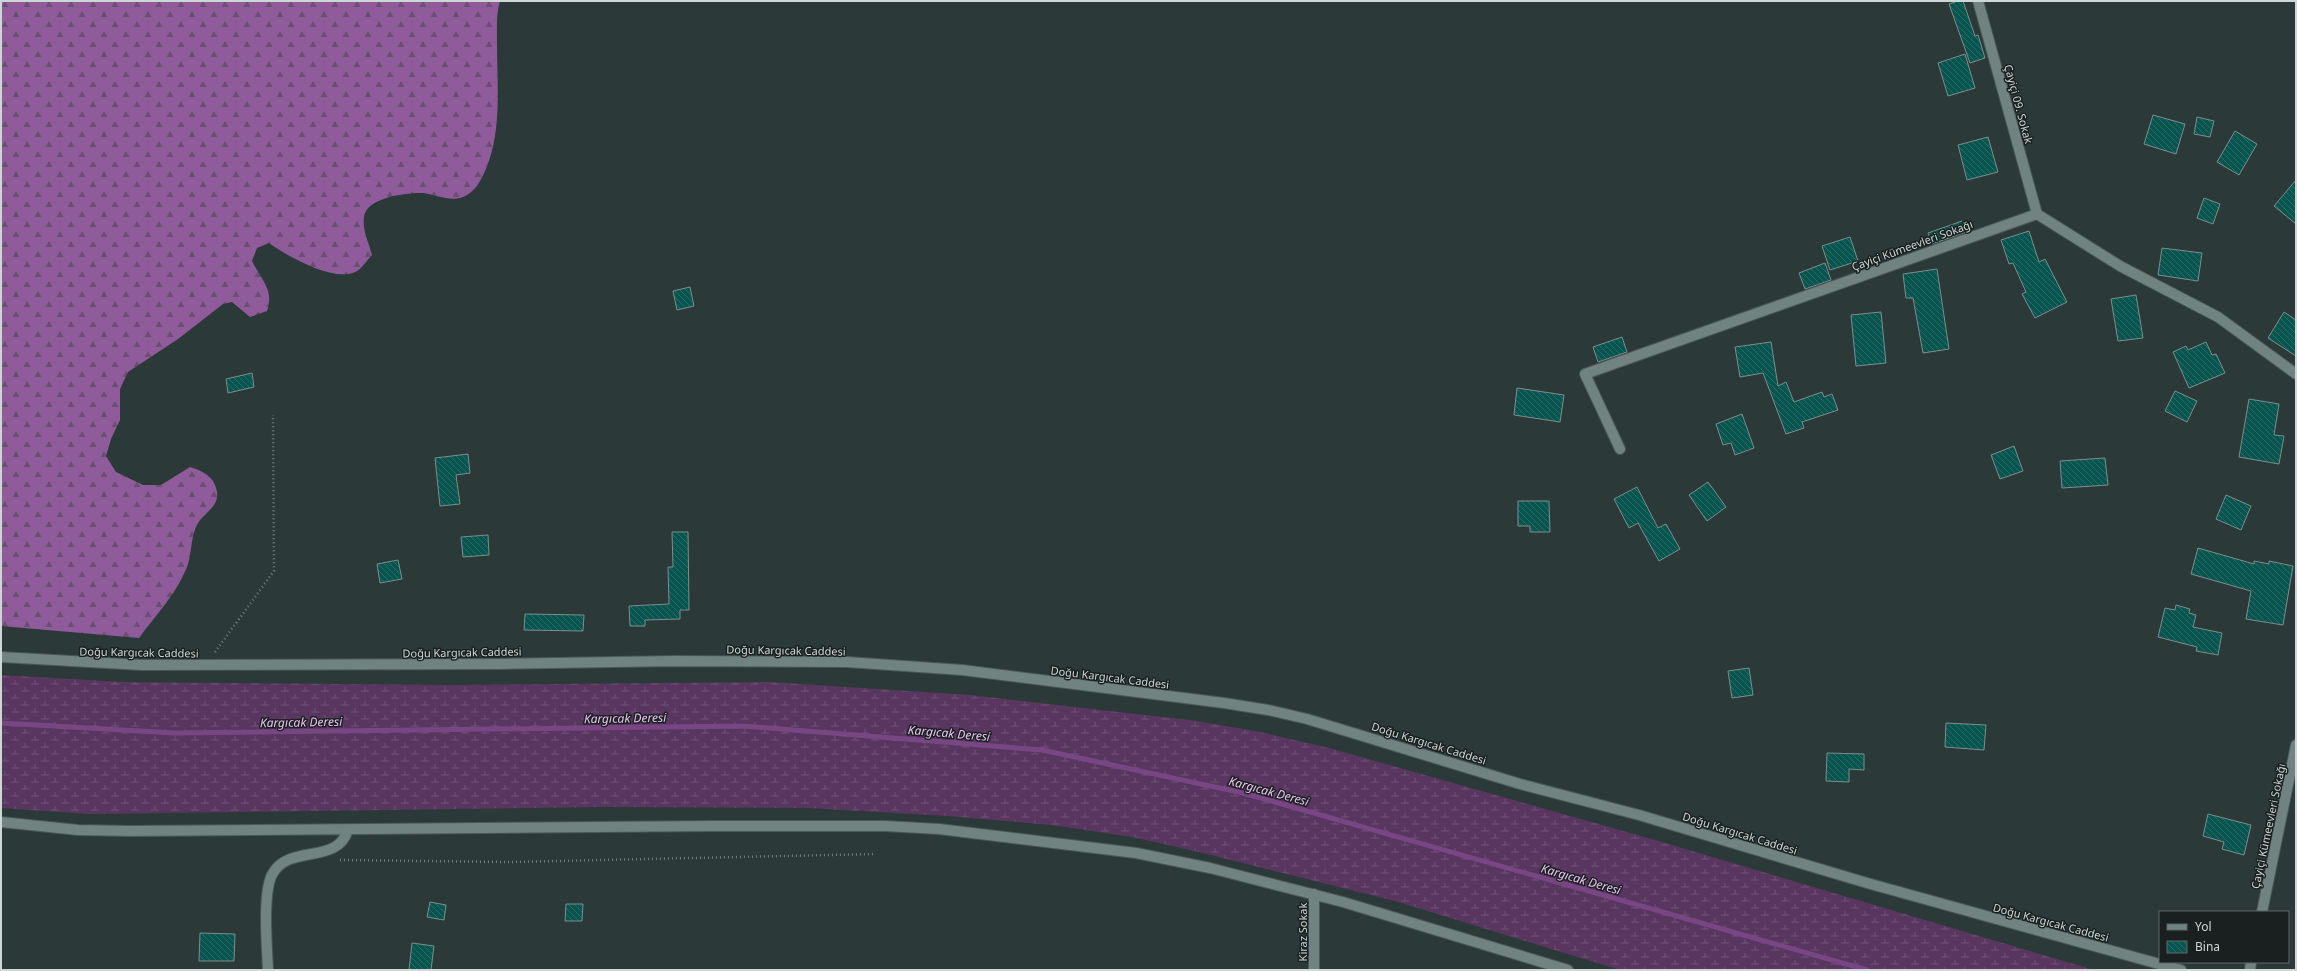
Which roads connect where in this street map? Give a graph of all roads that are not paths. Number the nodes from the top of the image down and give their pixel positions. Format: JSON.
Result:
{"nodes":[{"id":1,"x":1978,"y":1,"type":"edge"},
{"id":2,"x":2037,"y":214,"type":"junction"},
{"id":3,"x":2296,"y":374,"type":"edge"},
{"id":4,"x":1620,"y":449,"type":"dead end"},
{"id":5,"x":1,"y":657,"type":"edge"},
{"id":6,"x":2296,"y":745,"type":"edge"},
{"id":7,"x":1,"y":822,"type":"edge"},
{"id":8,"x":348,"y":830,"type":"junction"},
{"id":9,"x":1314,"y":894,"type":"junction"},
{"id":10,"x":2262,"y":911,"type":"edge"},
{"id":11,"x":268,"y":970,"type":"edge"},
{"id":12,"x":1314,"y":970,"type":"edge"},
{"id":13,"x":1568,"y":970,"type":"edge"},
{"id":14,"x":2181,"y":970,"type":"edge"}],
"edges":[{"from":1,"to":2,"type":"street","name":"Çayiçi 09. Sokak"},
{"from":2,"to":3,"type":"street"},
{"from":2,"to":4,"type":"street","name":"Çayiçi Kümeevleri Sokağı"},
{"from":5,"to":14,"type":"street","name":"Doğu Kargıcak Caddesi"},
{"from":6,"to":10,"type":"street","name":"Çayiçi Kümeevleri Sokağı"},
{"from":7,"to":8,"type":"street"},
{"from":8,"to":9,"type":"street"},
{"from":8,"to":11,"type":"street"},
{"from":9,"to":12,"type":"street","name":"Kiraz Sokak"},
{"from":9,"to":13,"type":"street"}]}
